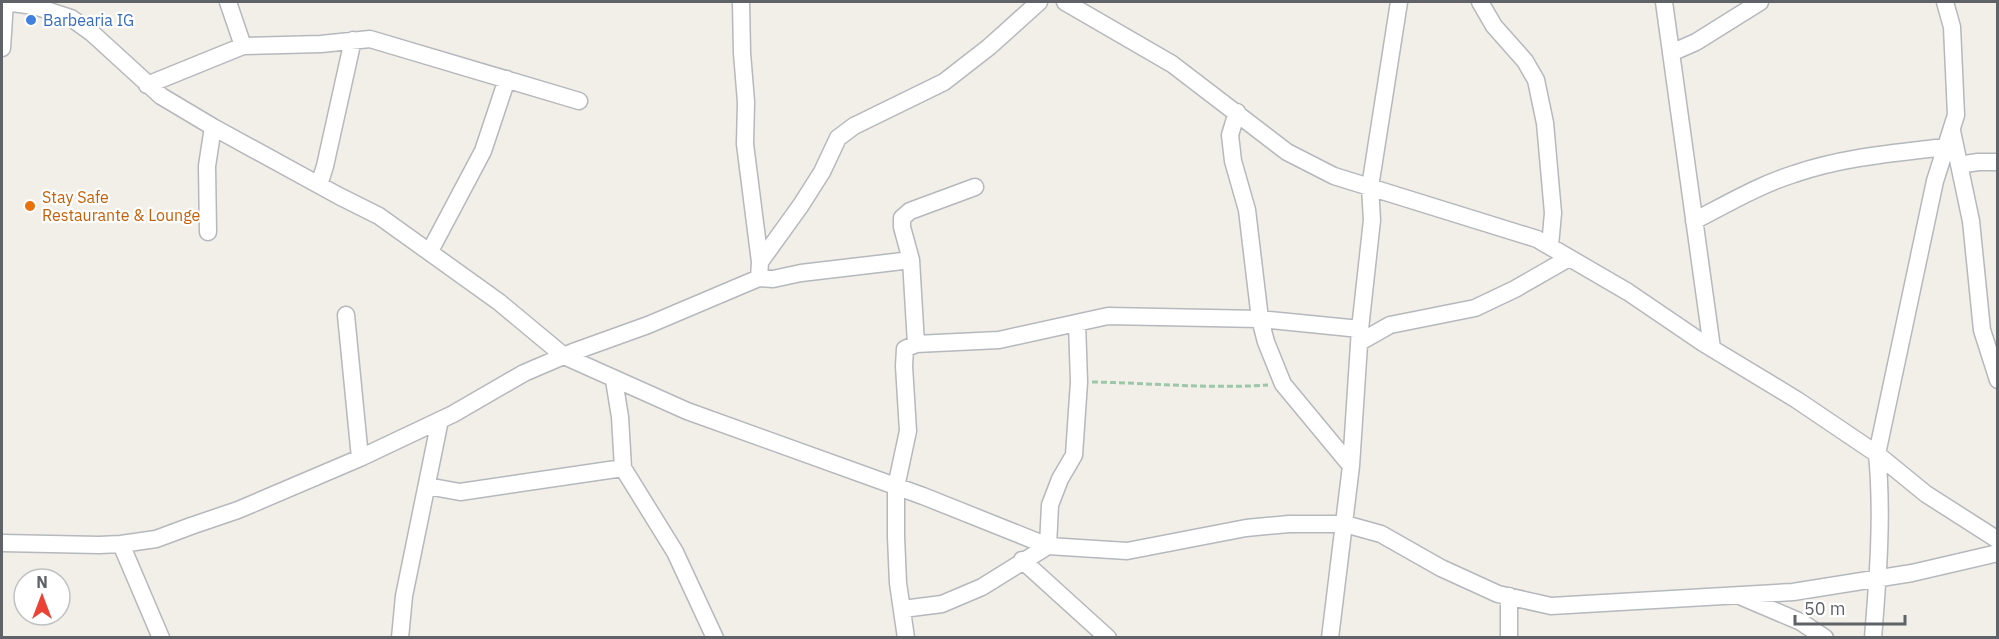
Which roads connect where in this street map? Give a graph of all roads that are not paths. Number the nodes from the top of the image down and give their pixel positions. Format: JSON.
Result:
{"nodes":[{"id":1,"x":5,"y":2,"type":"edge"},
{"id":2,"x":228,"y":2,"type":"edge"},
{"id":3,"x":741,"y":2,"type":"edge"},
{"id":4,"x":1039,"y":2,"type":"edge"},
{"id":5,"x":1065,"y":2,"type":"edge"},
{"id":6,"x":1399,"y":2,"type":"edge"},
{"id":7,"x":1480,"y":2,"type":"edge"},
{"id":8,"x":1664,"y":2,"type":"edge"},
{"id":9,"x":1760,"y":2,"type":"edge"},
{"id":10,"x":1945,"y":2,"type":"edge"},
{"id":11,"x":353,"y":40,"type":"junction"},
{"id":12,"x":243,"y":46,"type":"junction"},
{"id":13,"x":2,"y":48,"type":"edge"},
{"id":14,"x":1671,"y":53,"type":"junction"},
{"id":15,"x":507,"y":79,"type":"junction"},
{"id":16,"x":147,"y":85,"type":"junction"},
{"id":17,"x":579,"y":101,"type":"dead end"},
{"id":18,"x":1237,"y":112,"type":"junction"},
{"id":19,"x":213,"y":127,"type":"junction"},
{"id":20,"x":1952,"y":131,"type":"junction"},
{"id":21,"x":1945,"y":147,"type":"junction"},
{"id":22,"x":1998,"y":162,"type":"edge"},
{"id":23,"x":1959,"y":165,"type":"junction"},
{"id":24,"x":319,"y":185,"type":"junction"},
{"id":25,"x":1370,"y":186,"type":"junction"},
{"id":26,"x":975,"y":187,"type":"dead end"},
{"id":27,"x":1694,"y":221,"type":"junction"},
{"id":28,"x":208,"y":232,"type":"dead end"},
{"id":29,"x":1550,"y":246,"type":"junction"},
{"id":30,"x":430,"y":251,"type":"junction"},
{"id":31,"x":1569,"y":258,"type":"junction"},
{"id":32,"x":911,"y":260,"type":"junction"},
{"id":33,"x":760,"y":270,"type":"junction"},
{"id":34,"x":346,"y":315,"type":"dead end"},
{"id":35,"x":1260,"y":319,"type":"junction"},
{"id":36,"x":1077,"y":323,"type":"junction"},
{"id":37,"x":1390,"y":325,"type":"junction"},
{"id":38,"x":1361,"y":328,"type":"junction"},
{"id":39,"x":916,"y":344,"type":"junction"},
{"id":40,"x":1712,"y":348,"type":"junction"},
{"id":41,"x":564,"y":356,"type":"junction"},
{"id":42,"x":614,"y":380,"type":"junction"},
{"id":43,"x":1998,"y":380,"type":"edge"},
{"id":44,"x":440,"y":420,"type":"junction"},
{"id":45,"x":1877,"y":454,"type":"junction"},
{"id":46,"x":360,"y":458,"type":"junction"},
{"id":47,"x":1351,"y":466,"type":"junction"},
{"id":48,"x":623,"y":468,"type":"junction"},
{"id":49,"x":427,"y":486,"type":"junction"},
{"id":50,"x":896,"y":487,"type":"junction"},
{"id":51,"x":1345,"y":524,"type":"junction"},
{"id":52,"x":1998,"y":540,"type":"edge"},
{"id":53,"x":2,"y":543,"type":"edge"},
{"id":54,"x":121,"y":544,"type":"junction"},
{"id":55,"x":1048,"y":546,"type":"junction"},
{"id":56,"x":1998,"y":553,"type":"edge"},
{"id":57,"x":1022,"y":560,"type":"junction"},
{"id":58,"x":1878,"y":579,"type":"junction"},
{"id":59,"x":1509,"y":596,"type":"junction"},
{"id":60,"x":1738,"y":596,"type":"junction"},
{"id":61,"x":903,"y":609,"type":"junction"},
{"id":62,"x":161,"y":638,"type":"edge"},
{"id":63,"x":400,"y":638,"type":"edge"},
{"id":64,"x":715,"y":638,"type":"edge"},
{"id":65,"x":906,"y":638,"type":"edge"},
{"id":66,"x":1108,"y":638,"type":"edge"},
{"id":67,"x":1330,"y":638,"type":"edge"},
{"id":68,"x":1509,"y":638,"type":"edge"},
{"id":69,"x":1826,"y":638,"type":"edge"},
{"id":70,"x":1873,"y":638,"type":"edge"}],
"edges":[{"from":1,"to":13,"type":"street"},
{"from":1,"to":16,"type":"street"},
{"from":2,"to":12,"type":"street"},
{"from":3,"to":33,"type":"street"},
{"from":4,"to":33,"type":"street"},
{"from":5,"to":18,"type":"street"},
{"from":6,"to":25,"type":"street"},
{"from":7,"to":29,"type":"street"},
{"from":8,"to":14,"type":"street"},
{"from":9,"to":14,"type":"street"},
{"from":10,"to":20,"type":"street"},
{"from":11,"to":12,"type":"street"},
{"from":11,"to":15,"type":"street"},
{"from":11,"to":24,"type":"street"},
{"from":12,"to":16,"type":"street"},
{"from":14,"to":27,"type":"street"},
{"from":15,"to":17,"type":"street"},
{"from":15,"to":30,"type":"street"},
{"from":16,"to":19,"type":"street"},
{"from":18,"to":25,"type":"street"},
{"from":18,"to":35,"type":"street"},
{"from":19,"to":24,"type":"street"},
{"from":19,"to":28,"type":"street"},
{"from":20,"to":21,"type":"street"},
{"from":20,"to":23,"type":"street"},
{"from":21,"to":27,"type":"street"},
{"from":21,"to":45,"type":"street"},
{"from":22,"to":23,"type":"street"},
{"from":23,"to":43,"type":"street"},
{"from":24,"to":30,"type":"street"},
{"from":25,"to":29,"type":"street"},
{"from":25,"to":38,"type":"street"},
{"from":26,"to":32,"type":"street"},
{"from":27,"to":40,"type":"street"},
{"from":29,"to":31,"type":"street"},
{"from":30,"to":41,"type":"street"},
{"from":31,"to":37,"type":"street"},
{"from":31,"to":40,"type":"street"},
{"from":32,"to":33,"type":"street"},
{"from":32,"to":39,"type":"street"},
{"from":33,"to":41,"type":"street"},
{"from":34,"to":46,"type":"street"},
{"from":35,"to":36,"type":"street"},
{"from":35,"to":38,"type":"street"},
{"from":35,"to":47,"type":"street"},
{"from":36,"to":39,"type":"street"},
{"from":36,"to":55,"type":"street"},
{"from":37,"to":38,"type":"street"},
{"from":37,"to":38,"type":"street"},
{"from":38,"to":47,"type":"street"},
{"from":39,"to":50,"type":"street"},
{"from":40,"to":45,"type":"street"},
{"from":41,"to":42,"type":"street"},
{"from":41,"to":44,"type":"street"},
{"from":42,"to":48,"type":"street"},
{"from":42,"to":50,"type":"street"},
{"from":44,"to":46,"type":"street"},
{"from":44,"to":49,"type":"street"},
{"from":45,"to":52,"type":"street"},
{"from":45,"to":58,"type":"street"},
{"from":46,"to":54,"type":"street"},
{"from":47,"to":51,"type":"street"},
{"from":48,"to":49,"type":"street"},
{"from":48,"to":64,"type":"street"},
{"from":49,"to":63,"type":"street"},
{"from":50,"to":55,"type":"street"},
{"from":50,"to":61,"type":"street"},
{"from":51,"to":55,"type":"street"},
{"from":51,"to":59,"type":"street"},
{"from":51,"to":67,"type":"street"},
{"from":53,"to":54,"type":"street"},
{"from":54,"to":62,"type":"street"},
{"from":55,"to":57,"type":"street"},
{"from":56,"to":58,"type":"street"},
{"from":57,"to":61,"type":"street"},
{"from":57,"to":66,"type":"street"},
{"from":58,"to":60,"type":"street"},
{"from":58,"to":70,"type":"street"},
{"from":59,"to":60,"type":"street"},
{"from":59,"to":68,"type":"street"},
{"from":60,"to":69,"type":"street"},
{"from":61,"to":65,"type":"street"}]}
